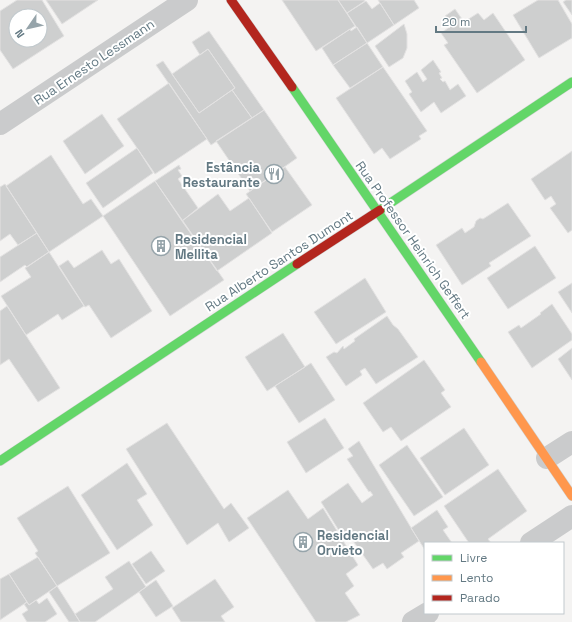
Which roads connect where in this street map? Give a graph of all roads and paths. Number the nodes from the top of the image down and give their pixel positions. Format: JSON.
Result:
{"nodes":[{"id":1,"x":188,"y":0,"type":"edge"},
{"id":2,"x":231,"y":0,"type":"edge"},
{"id":3,"x":572,"y":82,"type":"edge"},
{"id":4,"x":0,"y":124,"type":"edge"},
{"id":5,"x":378,"y":212,"type":"junction"},
{"id":6,"x":572,"y":442,"type":"edge"},
{"id":7,"x":547,"y":458,"type":"junction"},
{"id":8,"x":0,"y":461,"type":"edge"},
{"id":9,"x":572,"y":496,"type":"edge"},
{"id":10,"x":572,"y":516,"type":"edge"},
{"id":11,"x":533,"y":542,"type":"edge"},
{"id":12,"x":426,"y":614,"type":"edge"},
{"id":13,"x":413,"y":622,"type":"edge"}],
"edges":[{"from":1,"to":4,"type":"street","name":"Rua Ernesto Lessmann"},
{"from":2,"to":5,"type":"street","name":"Rua Professor Heinrich Geffert"},
{"from":3,"to":5,"type":"street","name":"Rua Alberto Santos Dumont"},
{"from":5,"to":7,"type":"street","name":"Rua Professor Heinrich Geffert"},
{"from":5,"to":8,"type":"street","name":"Rua Alberto Santos Dumont"},
{"from":6,"to":7,"type":"street"},
{"from":7,"to":9,"type":"street","name":"Rua Professor Heinrich Geffert"},
{"from":10,"to":11,"type":"street"},
{"from":12,"to":13,"type":"street"}]}
